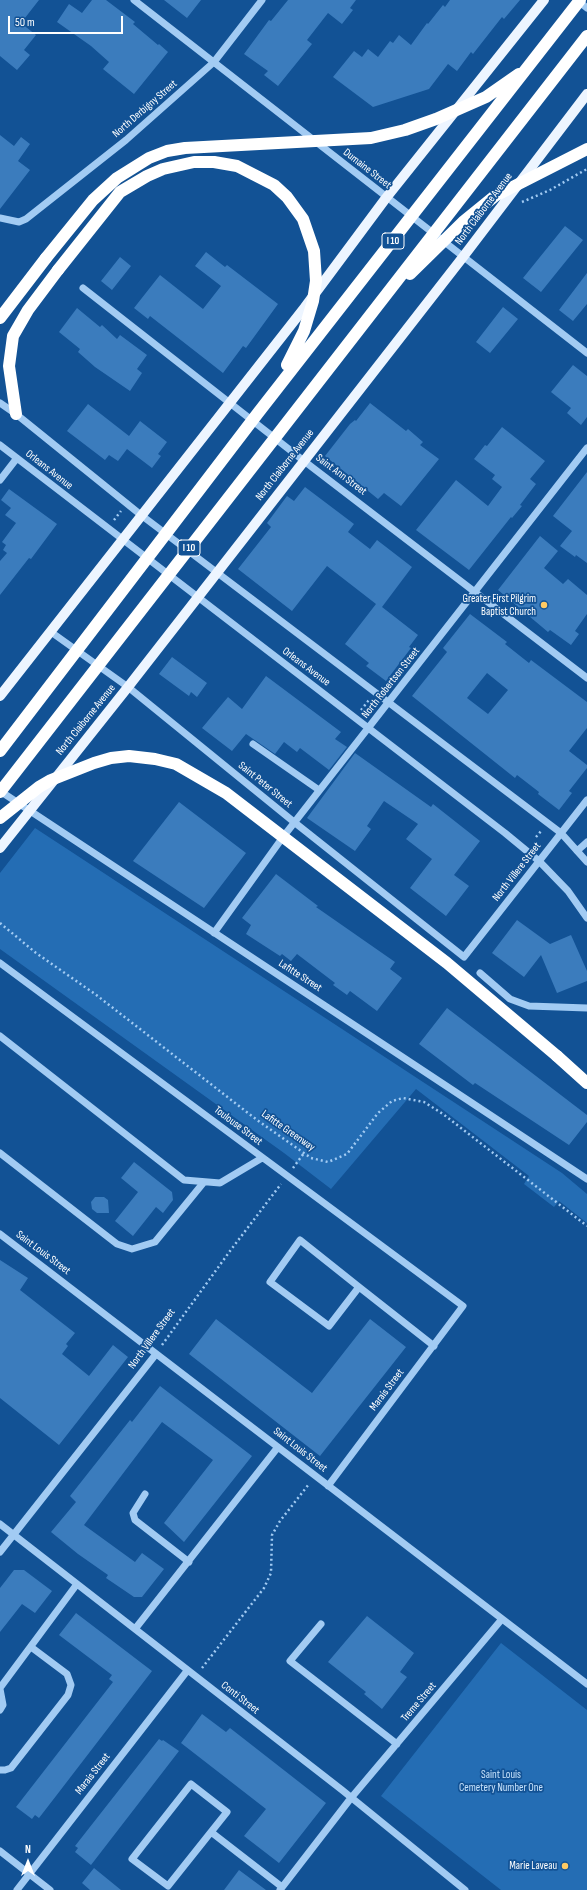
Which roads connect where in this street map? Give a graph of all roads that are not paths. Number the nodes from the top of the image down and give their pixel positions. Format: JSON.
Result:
{"nodes":[{"id":1,"x":134,"y":0,"type":"edge"},
{"id":2,"x":262,"y":0,"type":"edge"},
{"id":3,"x":544,"y":0,"type":"edge"},
{"id":4,"x":577,"y":0,"type":"edge"},
{"id":5,"x":580,"y":0,"type":"edge"},
{"id":6,"x":587,"y":8,"type":"edge"},
{"id":7,"x":587,"y":36,"type":"edge"},
{"id":8,"x":214,"y":62,"type":"junction"},
{"id":9,"x":528,"y":68,"type":"junction"},
{"id":10,"x":587,"y":94,"type":"edge"},
{"id":11,"x":587,"y":149,"type":"edge"},
{"id":12,"x":386,"y":198,"type":"junction"},
{"id":13,"x":0,"y":218,"type":"edge"},
{"id":14,"x":463,"y":257,"type":"junction"},
{"id":15,"x":83,"y":288,"type":"dead end"},
{"id":16,"x":379,"y":304,"type":"junction"},
{"id":17,"x":0,"y":318,"type":"edge"},
{"id":18,"x":587,"y":353,"type":"edge"},
{"id":19,"x":0,"y":403,"type":"edge"},
{"id":20,"x":230,"y":403,"type":"junction"},
{"id":21,"x":258,"y":413,"type":"junction"},
{"id":22,"x":16,"y":414,"type":"junction"},
{"id":23,"x":0,"y":445,"type":"edge"},
{"id":24,"x":587,"y":448,"type":"edge"},
{"id":25,"x":17,"y":458,"type":"junction"},
{"id":26,"x":304,"y":461,"type":"junction"},
{"id":27,"x":0,"y":480,"type":"edge"},
{"id":28,"x":141,"y":515,"type":"junction"},
{"id":29,"x":122,"y":540,"type":"junction"},
{"id":30,"x":217,"y":571,"type":"junction"},
{"id":31,"x":476,"y":592,"type":"junction"},
{"id":32,"x":197,"y":598,"type":"junction"},
{"id":33,"x":51,"y":632,"type":"junction"},
{"id":34,"x":587,"y":678,"type":"edge"},
{"id":35,"x":128,"y":687,"type":"junction"},
{"id":36,"x":0,"y":696,"type":"edge"},
{"id":37,"x":389,"y":702,"type":"junction"},
{"id":38,"x":368,"y":728,"type":"junction"},
{"id":39,"x":253,"y":744,"type":"dead end"},
{"id":40,"x":0,"y":751,"type":"edge"},
{"id":41,"x":319,"y":790,"type":"junction"},
{"id":42,"x":0,"y":792,"type":"edge"},
{"id":43,"x":587,"y":800,"type":"edge"},
{"id":44,"x":29,"y":811,"type":"junction"},
{"id":45,"x":0,"y":818,"type":"edge"},
{"id":46,"x":294,"y":822,"type":"junction"},
{"id":47,"x":561,"y":833,"type":"junction"},
{"id":48,"x":587,"y":842,"type":"edge"},
{"id":49,"x":0,"y":848,"type":"edge"},
{"id":50,"x":577,"y":851,"type":"junction"},
{"id":51,"x":539,"y":861,"type":"junction"},
{"id":52,"x":587,"y":862,"type":"edge"},
{"id":53,"x":587,"y":918,"type":"edge"},
{"id":54,"x":214,"y":933,"type":"junction"},
{"id":55,"x":464,"y":957,"type":"joint"},
{"id":56,"x":0,"y":963,"type":"edge"},
{"id":57,"x":480,"y":973,"type":"dead end"},
{"id":58,"x":587,"y":1008,"type":"edge"},
{"id":59,"x":0,"y":1036,"type":"edge"},
{"id":60,"x":587,"y":1083,"type":"edge"},
{"id":61,"x":0,"y":1153,"type":"edge"},
{"id":62,"x":262,"y":1158,"type":"junction"},
{"id":63,"x":587,"y":1179,"type":"edge"},
{"id":64,"x":204,"y":1182,"type":"junction"},
{"id":65,"x":0,"y":1234,"type":"edge"},
{"id":66,"x":359,"y":1287,"type":"junction"},
{"id":67,"x":463,"y":1306,"type":"joint"},
{"id":68,"x":434,"y":1346,"type":"junction"},
{"id":69,"x":156,"y":1354,"type":"junction"},
{"id":70,"x":278,"y":1447,"type":"junction"},
{"id":71,"x":328,"y":1486,"type":"junction"},
{"id":72,"x":145,"y":1494,"type":"dead end"},
{"id":73,"x":0,"y":1524,"type":"edge"},
{"id":74,"x":14,"y":1535,"type":"junction"},
{"id":75,"x":0,"y":1552,"type":"edge"},
{"id":76,"x":189,"y":1562,"type":"junction"},
{"id":77,"x":77,"y":1584,"type":"junction"},
{"id":78,"x":502,"y":1619,"type":"junction"},
{"id":79,"x":320,"y":1624,"type":"dead end"},
{"id":80,"x":135,"y":1630,"type":"junction"},
{"id":81,"x":31,"y":1646,"type":"junction"},
{"id":82,"x":187,"y":1671,"type":"junction"},
{"id":83,"x":587,"y":1684,"type":"edge"},
{"id":84,"x":0,"y":1688,"type":"edge"},
{"id":85,"x":0,"y":1710,"type":"edge"},
{"id":86,"x":398,"y":1744,"type":"junction"},
{"id":87,"x":0,"y":1770,"type":"edge"},
{"id":88,"x":352,"y":1798,"type":"junction"},
{"id":89,"x":211,"y":1832,"type":"junction"},
{"id":90,"x":0,"y":1851,"type":"edge"},
{"id":91,"x":29,"y":1874,"type":"junction"},
{"id":92,"x":281,"y":1888,"type":"edge"},
{"id":93,"x":17,"y":1890,"type":"edge"},
{"id":94,"x":50,"y":1890,"type":"edge"},
{"id":95,"x":465,"y":1890,"type":"edge"}],
"edges":[{"from":1,"to":8,"type":"street","name":"Dumaine Street"},
{"from":2,"to":8,"type":"street","name":"North Derbigny Street"},
{"from":3,"to":12,"type":"main road"},
{"from":4,"to":6,"type":"street"},
{"from":5,"to":9,"type":"highway","number":"I 10","bridge":true},
{"from":7,"to":16,"type":"highway","number":"I 10","bridge":true},
{"from":8,"to":12,"type":"street","name":"Dumaine Street"},
{"from":8,"to":13,"type":"street","name":"North Derbigny Street"},
{"from":9,"to":17,"type":"highway","bridge":true},
{"from":9,"to":21,"type":"highway","number":"I 10","bridge":true},
{"from":10,"to":14,"type":"main road","name":"North Claiborne Avenue"},
{"from":11,"to":16,"type":"highway","bridge":true},
{"from":12,"to":14,"type":"street","name":"Dumaine Street"},
{"from":12,"to":20,"type":"main road"},
{"from":14,"to":18,"type":"street","name":"Dumaine Street"},
{"from":14,"to":26,"type":"main road","name":"North Claiborne Avenue"},
{"from":15,"to":20,"type":"street","name":"Saint Ann Street"},
{"from":16,"to":42,"type":"highway","number":"I 10","bridge":true},
{"from":19,"to":22,"type":"street","name":"Orleans Avenue"},
{"from":20,"to":26,"type":"street","name":"Saint Ann Street"},
{"from":20,"to":28,"type":"main road"},
{"from":21,"to":22,"type":"highway","bridge":true},
{"from":21,"to":40,"type":"highway","number":"I 10","bridge":true},
{"from":22,"to":28,"type":"street","name":"Orleans Avenue"},
{"from":23,"to":25,"type":"street","name":"Orleans Avenue"},
{"from":24,"to":31,"type":"street","name":"North Robertson Street"},
{"from":25,"to":27,"type":"street"},
{"from":25,"to":29,"type":"street","name":"Orleans Avenue"},
{"from":26,"to":30,"type":"main road","name":"North Claiborne Avenue"},
{"from":26,"to":31,"type":"street","name":"Saint Ann Street"},
{"from":28,"to":29,"type":"main road"},
{"from":28,"to":30,"type":"street","name":"Orleans Avenue"},
{"from":29,"to":32,"type":"street","name":"Orleans Avenue"},
{"from":29,"to":33,"type":"main road"},
{"from":30,"to":32,"type":"main road","name":"North Claiborne Avenue"},
{"from":30,"to":37,"type":"street","name":"Orleans Avenue"},
{"from":31,"to":34,"type":"street","name":"Saint Ann Street"},
{"from":31,"to":37,"type":"street","name":"North Robertson Street"},
{"from":32,"to":35,"type":"main road","name":"North Claiborne Avenue"},
{"from":32,"to":38,"type":"street","name":"Orleans Avenue"},
{"from":33,"to":35,"type":"street","name":"Saint Peter Street"},
{"from":33,"to":36,"type":"main road"},
{"from":35,"to":44,"type":"main road","name":"North Claiborne Avenue"},
{"from":35,"to":46,"type":"street","name":"Saint Peter Street"},
{"from":37,"to":38,"type":"street","name":"North Robertson Street"},
{"from":37,"to":47,"type":"street","name":"Orleans Avenue"},
{"from":38,"to":41,"type":"street","name":"North Robertson Street"},
{"from":38,"to":51,"type":"street","name":"Orleans Avenue"},
{"from":39,"to":41,"type":"street"},
{"from":41,"to":46,"type":"street","name":"North Robertson Street"},
{"from":42,"to":44,"type":"street","name":"Lafitte Street"},
{"from":43,"to":47,"type":"street","name":"North Villere Street"},
{"from":44,"to":49,"type":"main road","name":"North Claiborne Avenue"},
{"from":44,"to":54,"type":"street","name":"Lafitte Street"},
{"from":45,"to":60,"type":"highway","bridge":true},
{"from":46,"to":54,"type":"street","name":"North Robertson Street"},
{"from":46,"to":55,"type":"street","name":"Saint Peter Street"},
{"from":47,"to":50,"type":"street","name":"Orleans Avenue"},
{"from":47,"to":51,"type":"street","name":"North Villere Street"},
{"from":48,"to":50,"type":"street"},
{"from":50,"to":52,"type":"street","name":"Orleans Avenue"},
{"from":51,"to":53,"type":"street","name":"Orleans Avenue"},
{"from":51,"to":55,"type":"street","name":"North Villere Street"},
{"from":54,"to":63,"type":"street","name":"Lafitte Street"},
{"from":56,"to":62,"type":"street","name":"Toulouse Street"},
{"from":57,"to":58,"type":"street"},
{"from":59,"to":64,"type":"street"},
{"from":61,"to":64,"type":"street"},
{"from":62,"to":64,"type":"street"},
{"from":62,"to":67,"type":"street","name":"Toulouse Street"},
{"from":65,"to":69,"type":"street","name":"Saint Louis Street"},
{"from":66,"to":66,"type":"street"},
{"from":66,"to":68,"type":"street"},
{"from":67,"to":68,"type":"street","name":"Marais Street"},
{"from":68,"to":71,"type":"street","name":"Marais Street"},
{"from":69,"to":70,"type":"street","name":"Saint Louis Street"},
{"from":69,"to":74,"type":"street","name":"North Villere Street"},
{"from":70,"to":71,"type":"street","name":"Saint Louis Street"},
{"from":70,"to":76,"type":"street"},
{"from":71,"to":78,"type":"street","name":"Saint Louis Street"},
{"from":72,"to":76,"type":"street"},
{"from":73,"to":74,"type":"street","name":"Conti Street"},
{"from":74,"to":75,"type":"street","name":"North Villere Street"},
{"from":74,"to":77,"type":"street","name":"Conti Street"},
{"from":76,"to":80,"type":"street"},
{"from":77,"to":80,"type":"street","name":"Conti Street"},
{"from":77,"to":81,"type":"street"},
{"from":78,"to":83,"type":"street","name":"Saint Louis Street"},
{"from":78,"to":86,"type":"street","name":"Treme Street"},
{"from":79,"to":86,"type":"street"},
{"from":80,"to":82,"type":"street","name":"Conti Street"},
{"from":81,"to":84,"type":"street"},
{"from":81,"to":87,"type":"street"},
{"from":82,"to":88,"type":"street","name":"Conti Street"},
{"from":82,"to":91,"type":"street","name":"Marais Street"},
{"from":84,"to":85,"type":"street"},
{"from":86,"to":88,"type":"street","name":"Treme Street"},
{"from":88,"to":92,"type":"street","name":"Treme Street"},
{"from":88,"to":95,"type":"street","name":"Conti Street"},
{"from":89,"to":89,"type":"street"},
{"from":89,"to":92,"type":"street"},
{"from":90,"to":91,"type":"street"},
{"from":91,"to":93,"type":"street","name":"Marais Street"},
{"from":91,"to":94,"type":"street"}]}
